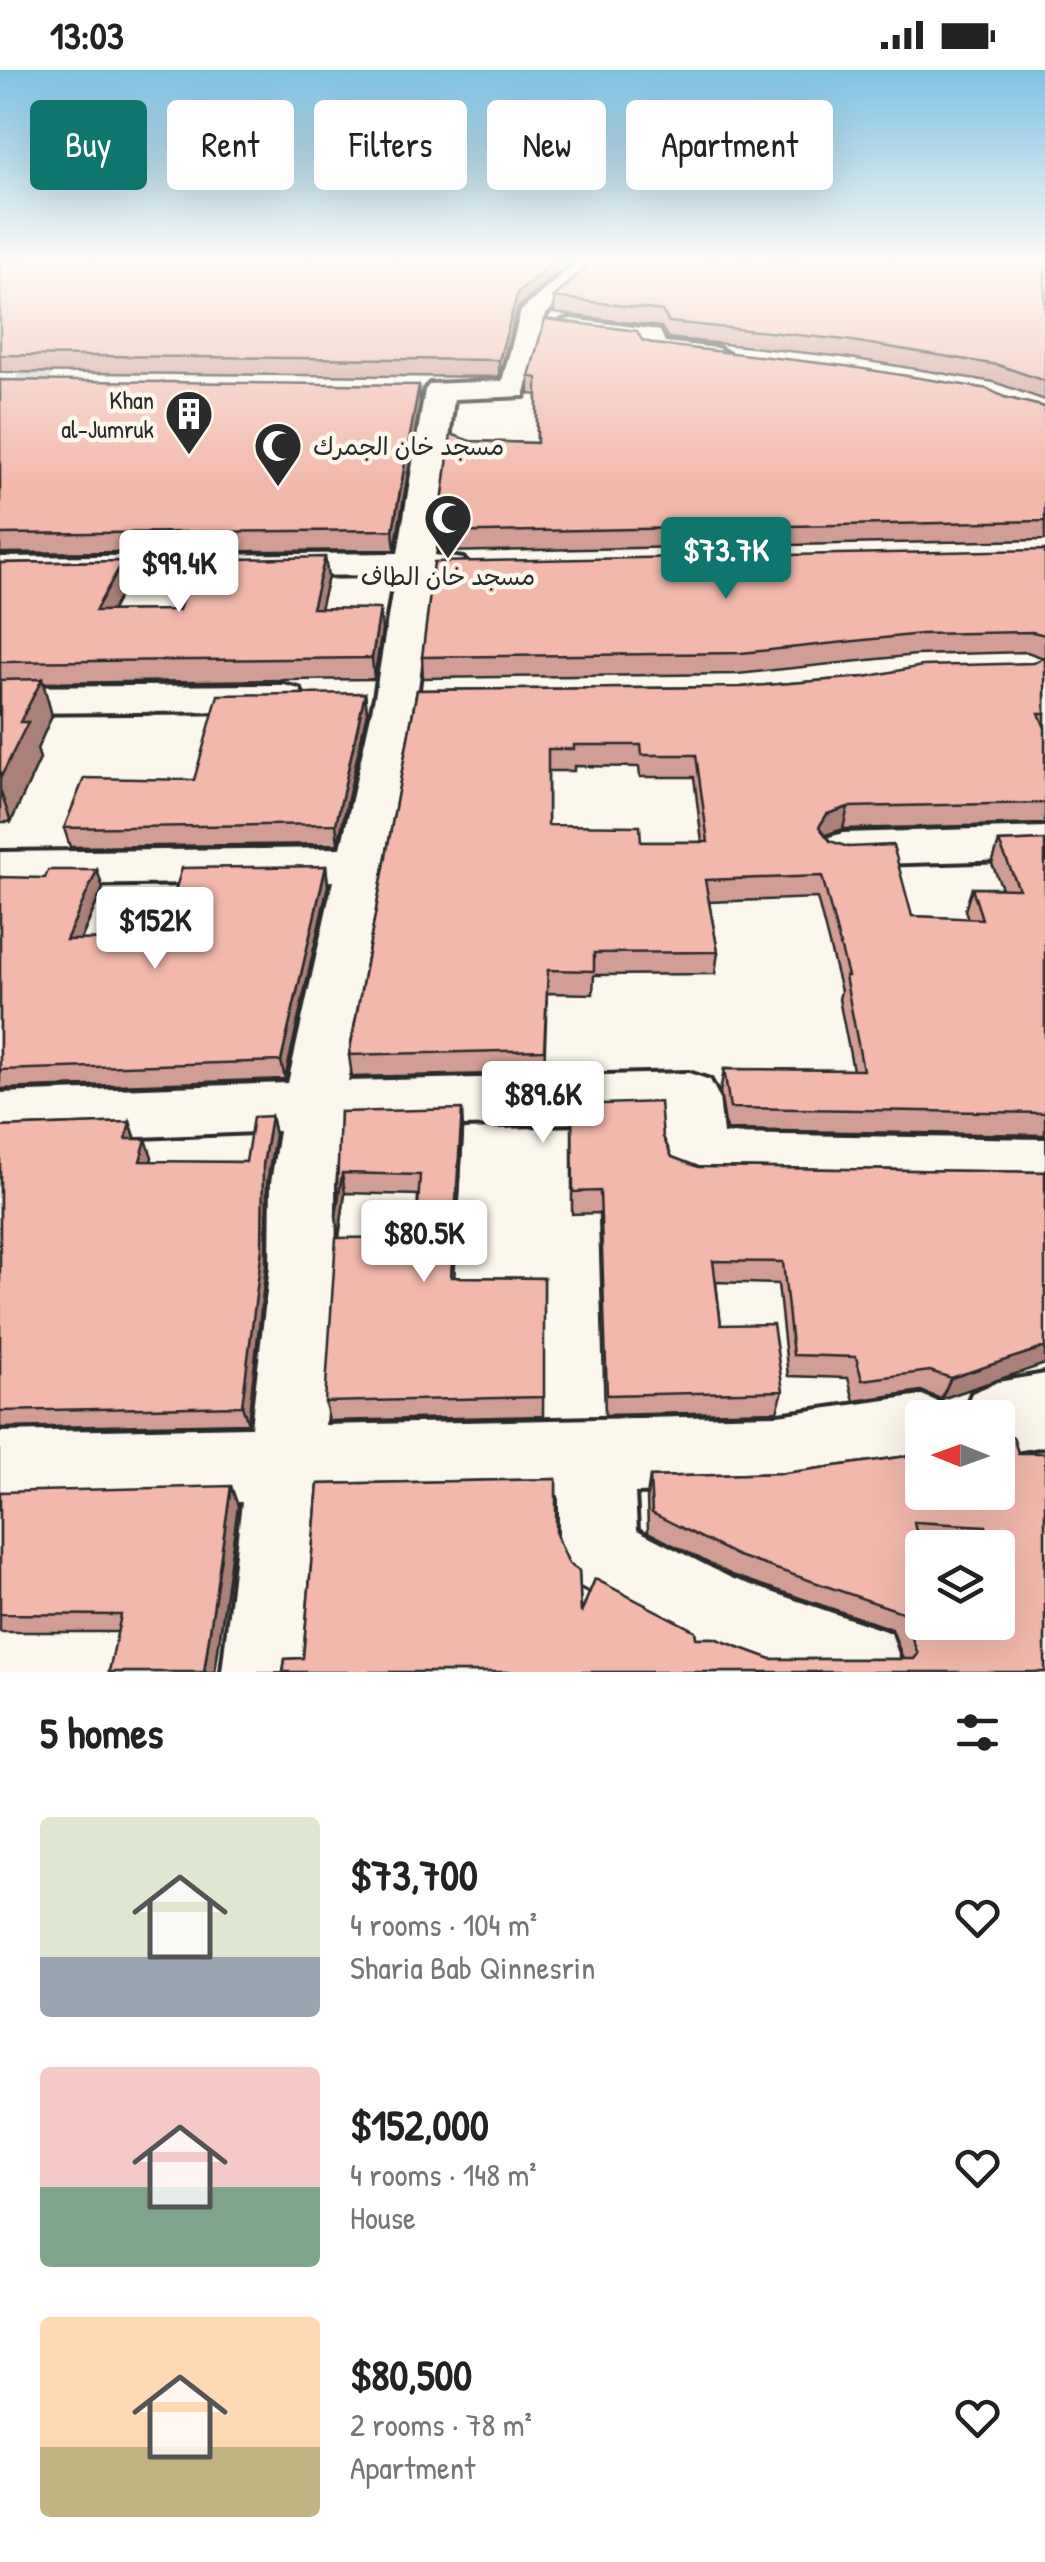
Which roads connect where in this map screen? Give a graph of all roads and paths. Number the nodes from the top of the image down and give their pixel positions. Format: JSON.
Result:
{"nodes":[{"id":1,"x":528,"y":336,"type":"edge"},
{"id":2,"x":640,"y":336,"type":"edge"},
{"id":3,"x":749,"y":360,"type":"edge"},
{"id":4,"x":492,"y":566,"type":"edge"},
{"id":5,"x":416,"y":567,"type":"junction"},
{"id":6,"x":0,"y":568,"type":"edge"},
{"id":7,"x":376,"y":697,"type":"junction"},
{"id":8,"x":0,"y":700,"type":"edge"},
{"id":9,"x":1045,"y":844,"type":"edge"},
{"id":10,"x":843,"y":849,"type":"edge"},
{"id":11,"x":360,"y":864,"type":"junction"},
{"id":12,"x":0,"y":869,"type":"edge"},
{"id":13,"x":313,"y":1106,"type":"junction"},
{"id":14,"x":0,"y":1118,"type":"edge"},
{"id":15,"x":1045,"y":1166,"type":"edge"},
{"id":16,"x":1045,"y":1410,"type":"edge"},
{"id":17,"x":1015,"y":1415,"type":"edge"},
{"id":18,"x":905,"y":1434,"type":"edge"},
{"id":19,"x":596,"y":1456,"type":"junction"},
{"id":20,"x":281,"y":1464,"type":"junction"},
{"id":21,"x":0,"y":1470,"type":"edge"},
{"id":22,"x":264,"y":1672,"type":"edge"},
{"id":23,"x":862,"y":1672,"type":"edge"}],
"edges":[{"from":1,"to":5,"type":"street"},
{"from":2,"to":3,"type":"street"},
{"from":4,"to":5,"type":"street"},
{"from":5,"to":6,"type":"street"},
{"from":5,"to":7,"type":"street"},
{"from":7,"to":8,"type":"street"},
{"from":7,"to":11,"type":"street"},
{"from":9,"to":10,"type":"street"},
{"from":11,"to":12,"type":"street"},
{"from":11,"to":13,"type":"street"},
{"from":13,"to":14,"type":"street"},
{"from":13,"to":15,"type":"street"},
{"from":13,"to":20,"type":"street"},
{"from":16,"to":17,"type":"street"},
{"from":18,"to":19,"type":"street"},
{"from":19,"to":20,"type":"street"},
{"from":19,"to":23,"type":"street"},
{"from":20,"to":21,"type":"street"},
{"from":20,"to":22,"type":"street"}]}
